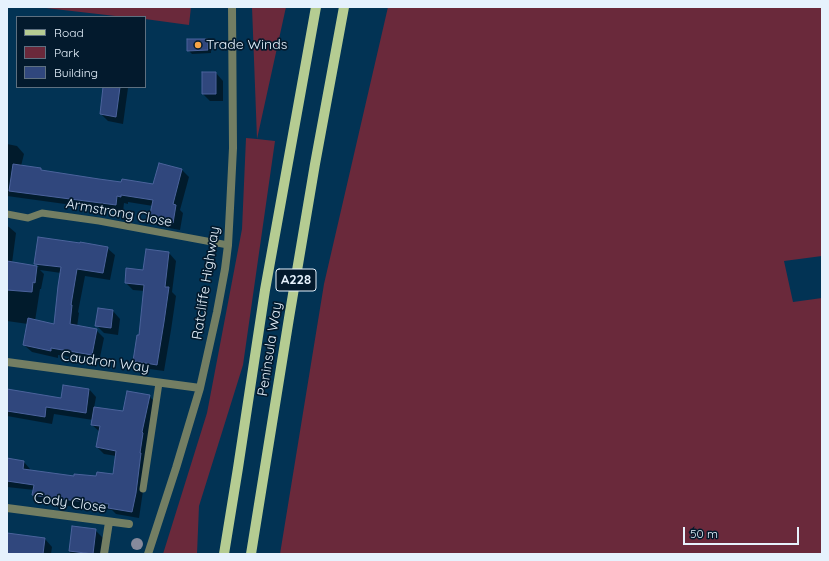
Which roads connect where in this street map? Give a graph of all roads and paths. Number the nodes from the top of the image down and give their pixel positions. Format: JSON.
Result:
{"nodes":[{"id":1,"x":232,"y":7,"type":"edge"},
{"id":2,"x":316,"y":7,"type":"edge"},
{"id":3,"x":344,"y":7,"type":"edge"},
{"id":4,"x":7,"y":214,"type":"edge"},
{"id":5,"x":228,"y":245,"type":"junction"},
{"id":6,"x":7,"y":362,"type":"edge"},
{"id":7,"x":159,"y":383,"type":"junction"},
{"id":8,"x":200,"y":388,"type":"junction"},
{"id":9,"x":143,"y":489,"type":"dead end"},
{"id":10,"x":7,"y":508,"type":"edge"},
{"id":11,"x":109,"y":522,"type":"junction"},
{"id":12,"x":129,"y":524,"type":"dead end"},
{"id":13,"x":104,"y":554,"type":"edge"},
{"id":14,"x":148,"y":554,"type":"edge"},
{"id":15,"x":224,"y":554,"type":"edge"},
{"id":16,"x":251,"y":554,"type":"edge"}],
"edges":[{"from":1,"to":5,"type":"street","name":"Ratcliffe Highway"},
{"from":2,"to":15,"type":"main road","name":"Peninsula Way","number":"A228"},
{"from":3,"to":16,"type":"main road","name":"Peninsula Way","number":"A228"},
{"from":4,"to":5,"type":"lane","name":"Armstrong Close"},
{"from":5,"to":8,"type":"street","name":"Ratcliffe Highway"},
{"from":6,"to":7,"type":"street","name":"Caudron Way"},
{"from":7,"to":8,"type":"street","name":"Caudron Way"},
{"from":7,"to":9,"type":"lane"},
{"from":8,"to":14,"type":"street","name":"Ratcliffe Highway"},
{"from":10,"to":11,"type":"street","name":"Cody Close"},
{"from":11,"to":12,"type":"street","name":"Cody Close"},
{"from":11,"to":13,"type":"street"}]}
